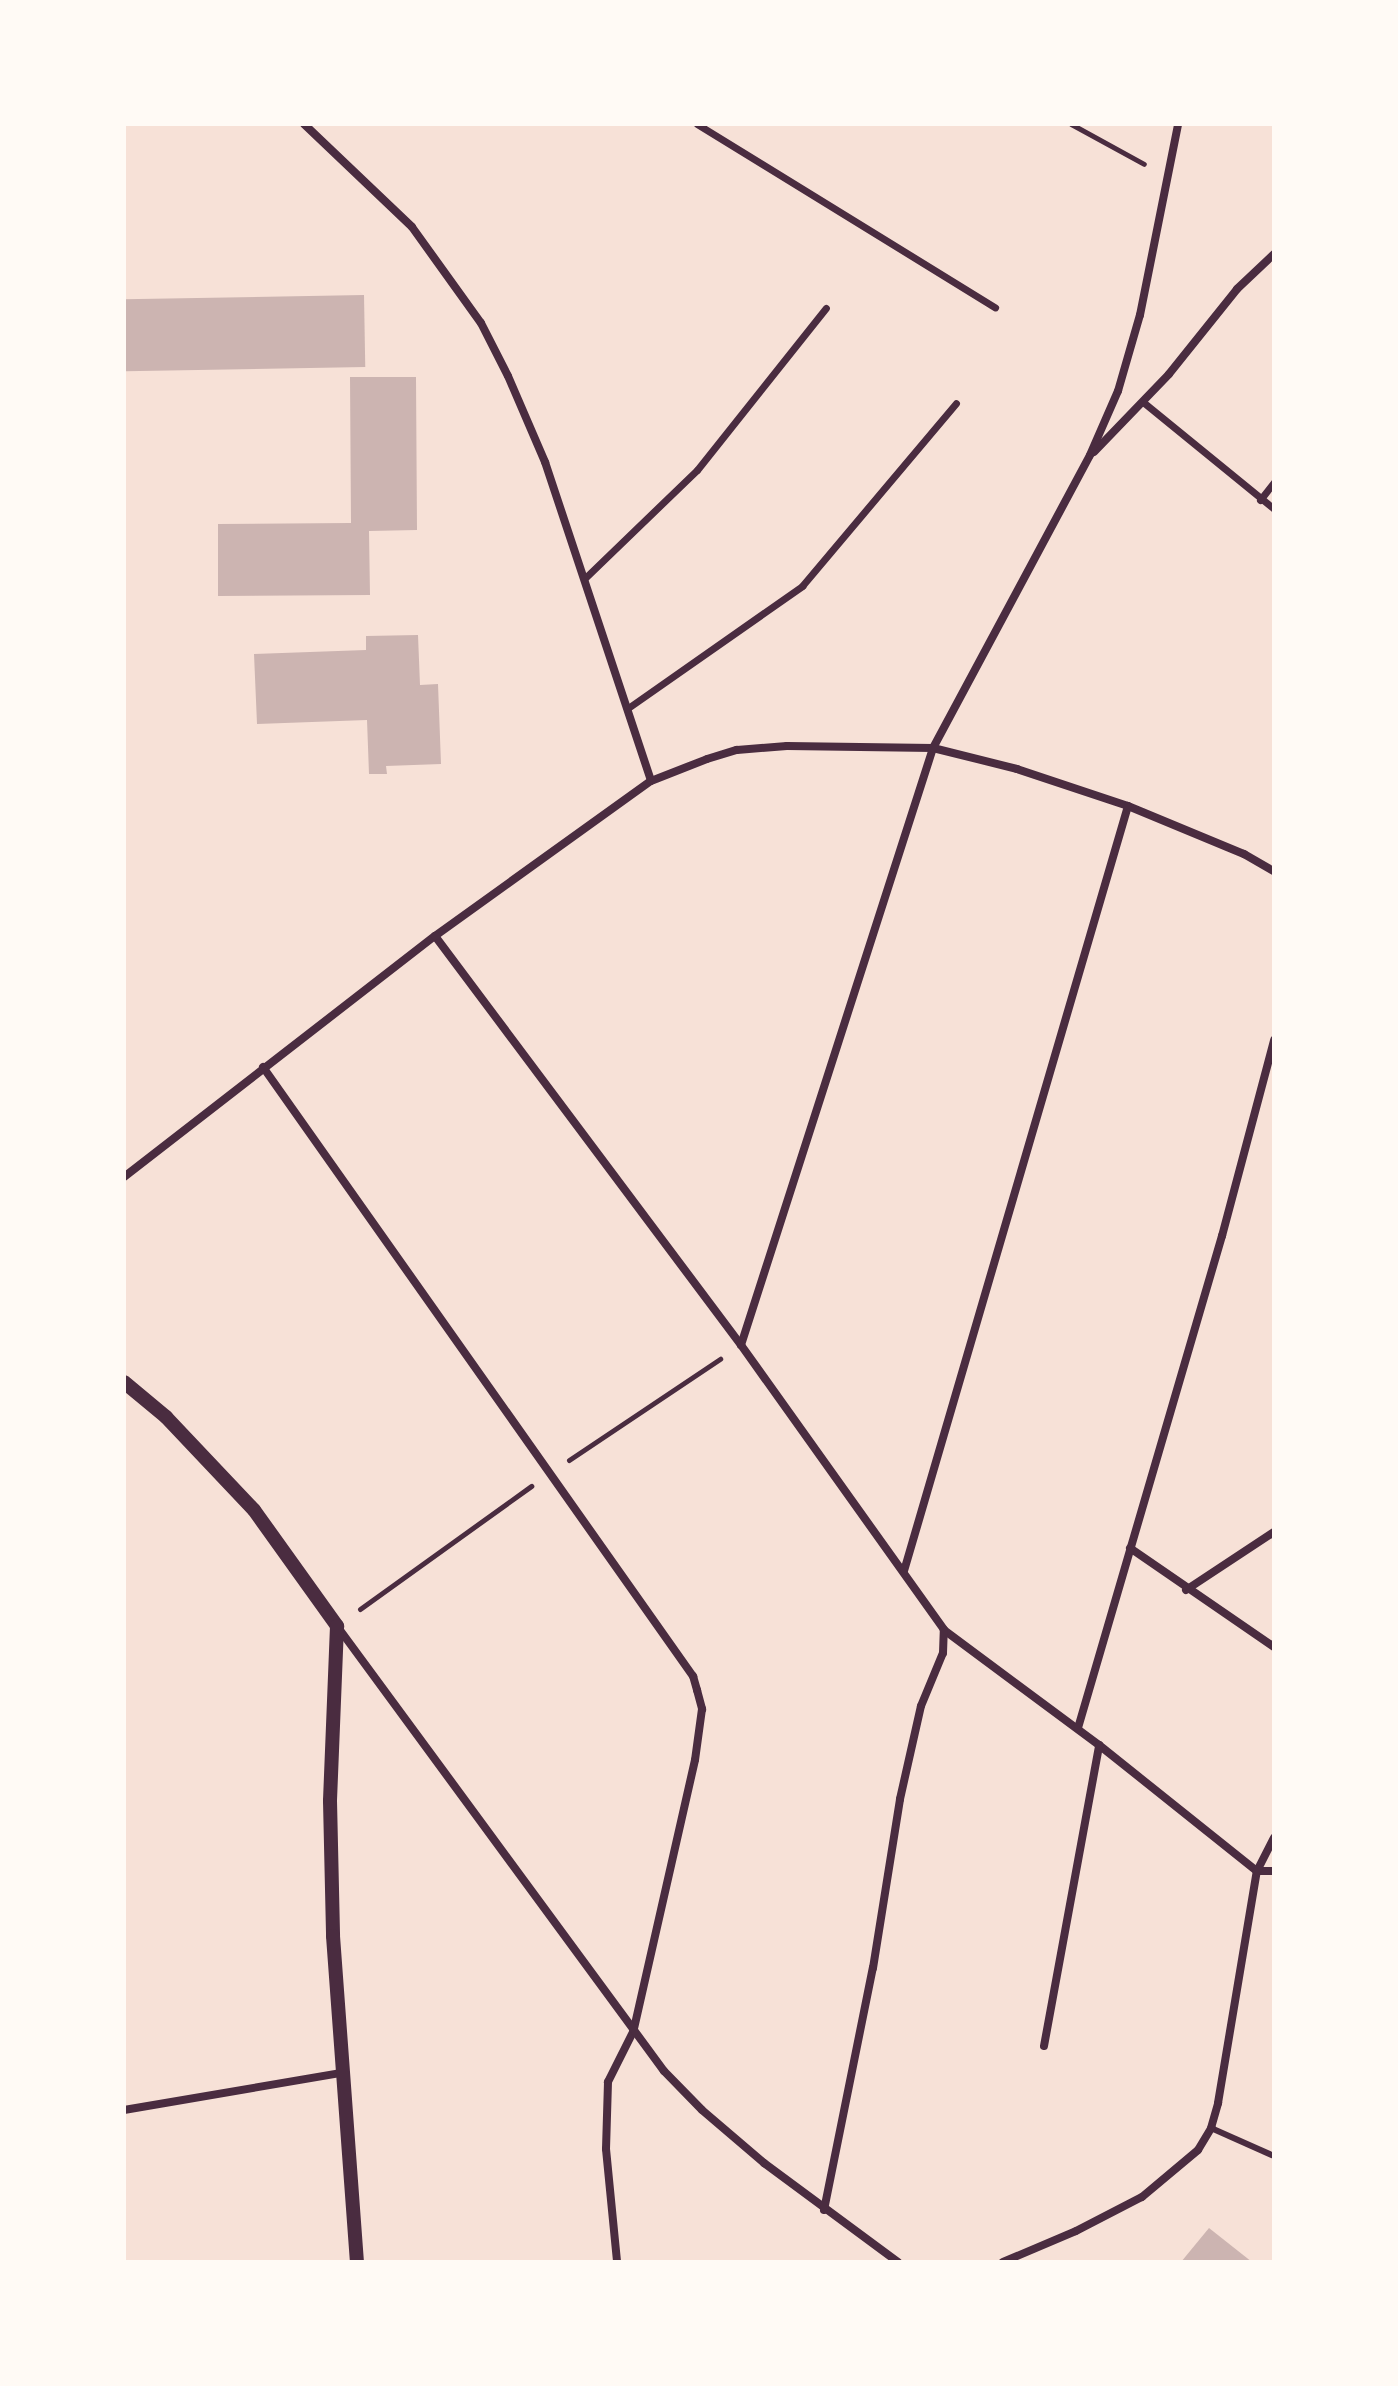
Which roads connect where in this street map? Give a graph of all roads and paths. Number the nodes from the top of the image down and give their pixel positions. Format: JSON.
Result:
{"nodes":[{"id":1,"x":304,"y":124,"type":"edge"},
{"id":2,"x":697,"y":124,"type":"edge"},
{"id":3,"x":1071,"y":124,"type":"edge"},
{"id":4,"x":1178,"y":124,"type":"edge"},
{"id":5,"x":1166,"y":176,"type":"junction"},
{"id":6,"x":1274,"y":254,"type":"edge"},
{"id":7,"x":995,"y":307,"type":"dead end"},
{"id":8,"x":826,"y":308,"type":"dead end"},
{"id":9,"x":1143,"y":402,"type":"junction"},
{"id":10,"x":956,"y":403,"type":"dead end"},
{"id":11,"x":1090,"y":455,"type":"junction"},
{"id":12,"x":1274,"y":482,"type":"edge"},
{"id":13,"x":1260,"y":500,"type":"junction"},
{"id":14,"x":1274,"y":509,"type":"edge"},
{"id":15,"x":584,"y":579,"type":"junction"},
{"id":16,"x":628,"y":708,"type":"junction"},
{"id":17,"x":933,"y":748,"type":"junction"},
{"id":18,"x":651,"y":781,"type":"junction"},
{"id":19,"x":1128,"y":806,"type":"junction"},
{"id":20,"x":1274,"y":871,"type":"edge"},
{"id":21,"x":435,"y":936,"type":"junction"},
{"id":22,"x":1274,"y":1040,"type":"edge"},
{"id":23,"x":263,"y":1067,"type":"junction"},
{"id":24,"x":124,"y":1177,"type":"edge"},
{"id":25,"x":741,"y":1345,"type":"junction"},
{"id":26,"x":124,"y":1382,"type":"edge"},
{"id":27,"x":1274,"y":1532,"type":"edge"},
{"id":28,"x":1130,"y":1548,"type":"junction"},
{"id":29,"x":904,"y":1571,"type":"junction"},
{"id":30,"x":1186,"y":1590,"type":"junction"},
{"id":31,"x":337,"y":1626,"type":"junction"},
{"id":32,"x":944,"y":1630,"type":"junction"},
{"id":33,"x":1274,"y":1647,"type":"edge"},
{"id":34,"x":1078,"y":1728,"type":"junction"},
{"id":35,"x":1099,"y":1745,"type":"junction"},
{"id":36,"x":1274,"y":1838,"type":"edge"},
{"id":37,"x":1257,"y":1871,"type":"junction"},
{"id":38,"x":1274,"y":1871,"type":"edge"},
{"id":39,"x":633,"y":2032,"type":"junction"},
{"id":40,"x":1044,"y":2046,"type":"dead end"},
{"id":41,"x":340,"y":2073,"type":"junction"},
{"id":42,"x":124,"y":2110,"type":"edge"},
{"id":43,"x":1211,"y":2128,"type":"junction"},
{"id":44,"x":1274,"y":2156,"type":"edge"},
{"id":45,"x":824,"y":2210,"type":"junction"},
{"id":46,"x":357,"y":2262,"type":"edge"},
{"id":47,"x":617,"y":2262,"type":"edge"},
{"id":48,"x":898,"y":2262,"type":"edge"},
{"id":49,"x":1003,"y":2262,"type":"edge"}],
"edges":[{"from":1,"to":15,"type":"street"},
{"from":2,"to":7,"type":"street"},
{"from":3,"to":5,"type":"path"},
{"from":4,"to":5,"type":"street"},
{"from":5,"to":11,"type":"street"},
{"from":6,"to":9,"type":"street"},
{"from":8,"to":15,"type":"street"},
{"from":9,"to":11,"type":"street"},
{"from":9,"to":13,"type":"street"},
{"from":10,"to":16,"type":"street"},
{"from":11,"to":17,"type":"street"},
{"from":12,"to":13,"type":"street"},
{"from":13,"to":14,"type":"street"},
{"from":15,"to":16,"type":"street"},
{"from":16,"to":18,"type":"street"},
{"from":17,"to":18,"type":"street"},
{"from":17,"to":19,"type":"street"},
{"from":17,"to":25,"type":"street"},
{"from":18,"to":21,"type":"street"},
{"from":19,"to":20,"type":"street"},
{"from":19,"to":29,"type":"street"},
{"from":21,"to":23,"type":"street"},
{"from":21,"to":25,"type":"street"},
{"from":22,"to":28,"type":"street"},
{"from":23,"to":24,"type":"street"},
{"from":23,"to":39,"type":"street"},
{"from":25,"to":29,"type":"street"},
{"from":26,"to":31,"type":"street"},
{"from":27,"to":30,"type":"street"},
{"from":28,"to":30,"type":"street"},
{"from":28,"to":34,"type":"street"},
{"from":29,"to":32,"type":"street"},
{"from":30,"to":33,"type":"street"},
{"from":31,"to":39,"type":"street"},
{"from":31,"to":41,"type":"street"},
{"from":32,"to":34,"type":"street"},
{"from":32,"to":45,"type":"street"},
{"from":34,"to":35,"type":"street"},
{"from":35,"to":37,"type":"street"},
{"from":35,"to":40,"type":"street"},
{"from":36,"to":37,"type":"street"},
{"from":37,"to":38,"type":"street"},
{"from":37,"to":43,"type":"street"},
{"from":39,"to":45,"type":"street"},
{"from":39,"to":47,"type":"street"},
{"from":41,"to":42,"type":"street"},
{"from":41,"to":46,"type":"street"},
{"from":43,"to":44,"type":"lane"},
{"from":43,"to":49,"type":"street"},
{"from":45,"to":48,"type":"street"}]}
